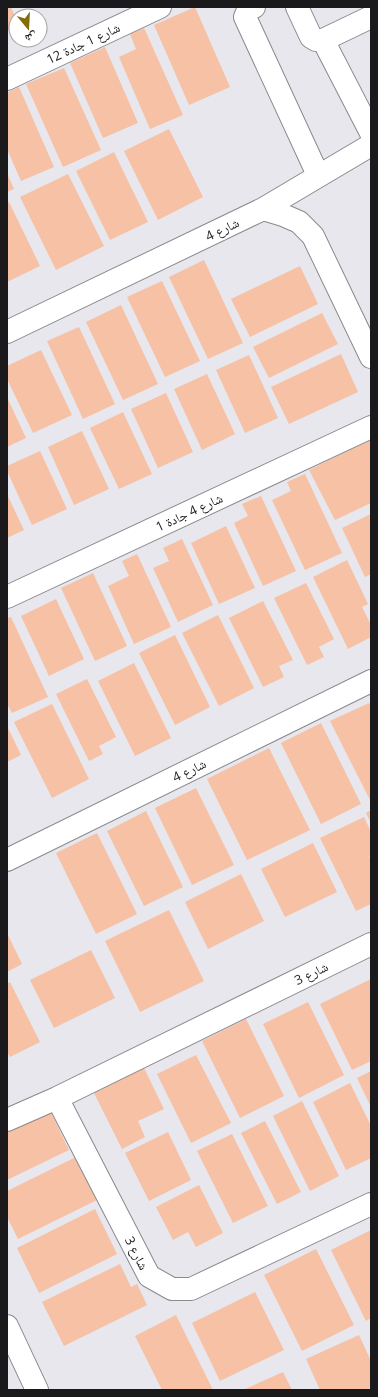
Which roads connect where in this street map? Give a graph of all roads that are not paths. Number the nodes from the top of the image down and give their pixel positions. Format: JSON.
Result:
{"nodes":[{"id":1,"x":160,"y":7,"type":"edge"},
{"id":2,"x":254,"y":7,"type":"edge"},
{"id":3,"x":297,"y":7,"type":"edge"},
{"id":4,"x":371,"y":17,"type":"edge"},
{"id":5,"x":323,"y":40,"type":"junction"},
{"id":6,"x":7,"y":79,"type":"edge"},
{"id":7,"x":371,"y":133,"type":"edge"},
{"id":8,"x":371,"y":145,"type":"edge"},
{"id":9,"x":318,"y":175,"type":"junction"},
{"id":10,"x":263,"y":209,"type":"junction"},
{"id":11,"x":7,"y":332,"type":"edge"},
{"id":12,"x":371,"y":357,"type":"edge"},
{"id":13,"x":371,"y":427,"type":"edge"},
{"id":14,"x":7,"y":597,"type":"edge"},
{"id":15,"x":371,"y":681,"type":"edge"},
{"id":16,"x":7,"y":860,"type":"edge"},
{"id":17,"x":371,"y":944,"type":"edge"},
{"id":18,"x":57,"y":1098,"type":"junction"},
{"id":19,"x":7,"y":1120,"type":"edge"},
{"id":20,"x":371,"y":1204,"type":"edge"},
{"id":21,"x":7,"y":1326,"type":"edge"},
{"id":22,"x":37,"y":1390,"type":"edge"}],
"edges":[{"from":1,"to":6,"type":"street","name":"شارع 1 جادة 12"},
{"from":2,"to":9,"type":"street"},
{"from":3,"to":5,"type":"street"},
{"from":4,"to":5,"type":"street"},
{"from":5,"to":7,"type":"street"},
{"from":8,"to":9,"type":"street","name":"شارع 4"},
{"from":9,"to":10,"type":"street","name":"شارع 4"},
{"from":10,"to":11,"type":"street","name":"شارع 4"},
{"from":10,"to":12,"type":"street"},
{"from":13,"to":14,"type":"street","name":"شارع 4 جادة 1"},
{"from":15,"to":16,"type":"street","name":"شارع 4"},
{"from":17,"to":18,"type":"street","name":"شارع 3"},
{"from":18,"to":19,"type":"street","name":"شارع 3"},
{"from":18,"to":20,"type":"street","name":"شارع 3"},
{"from":21,"to":22,"type":"street"}]}
